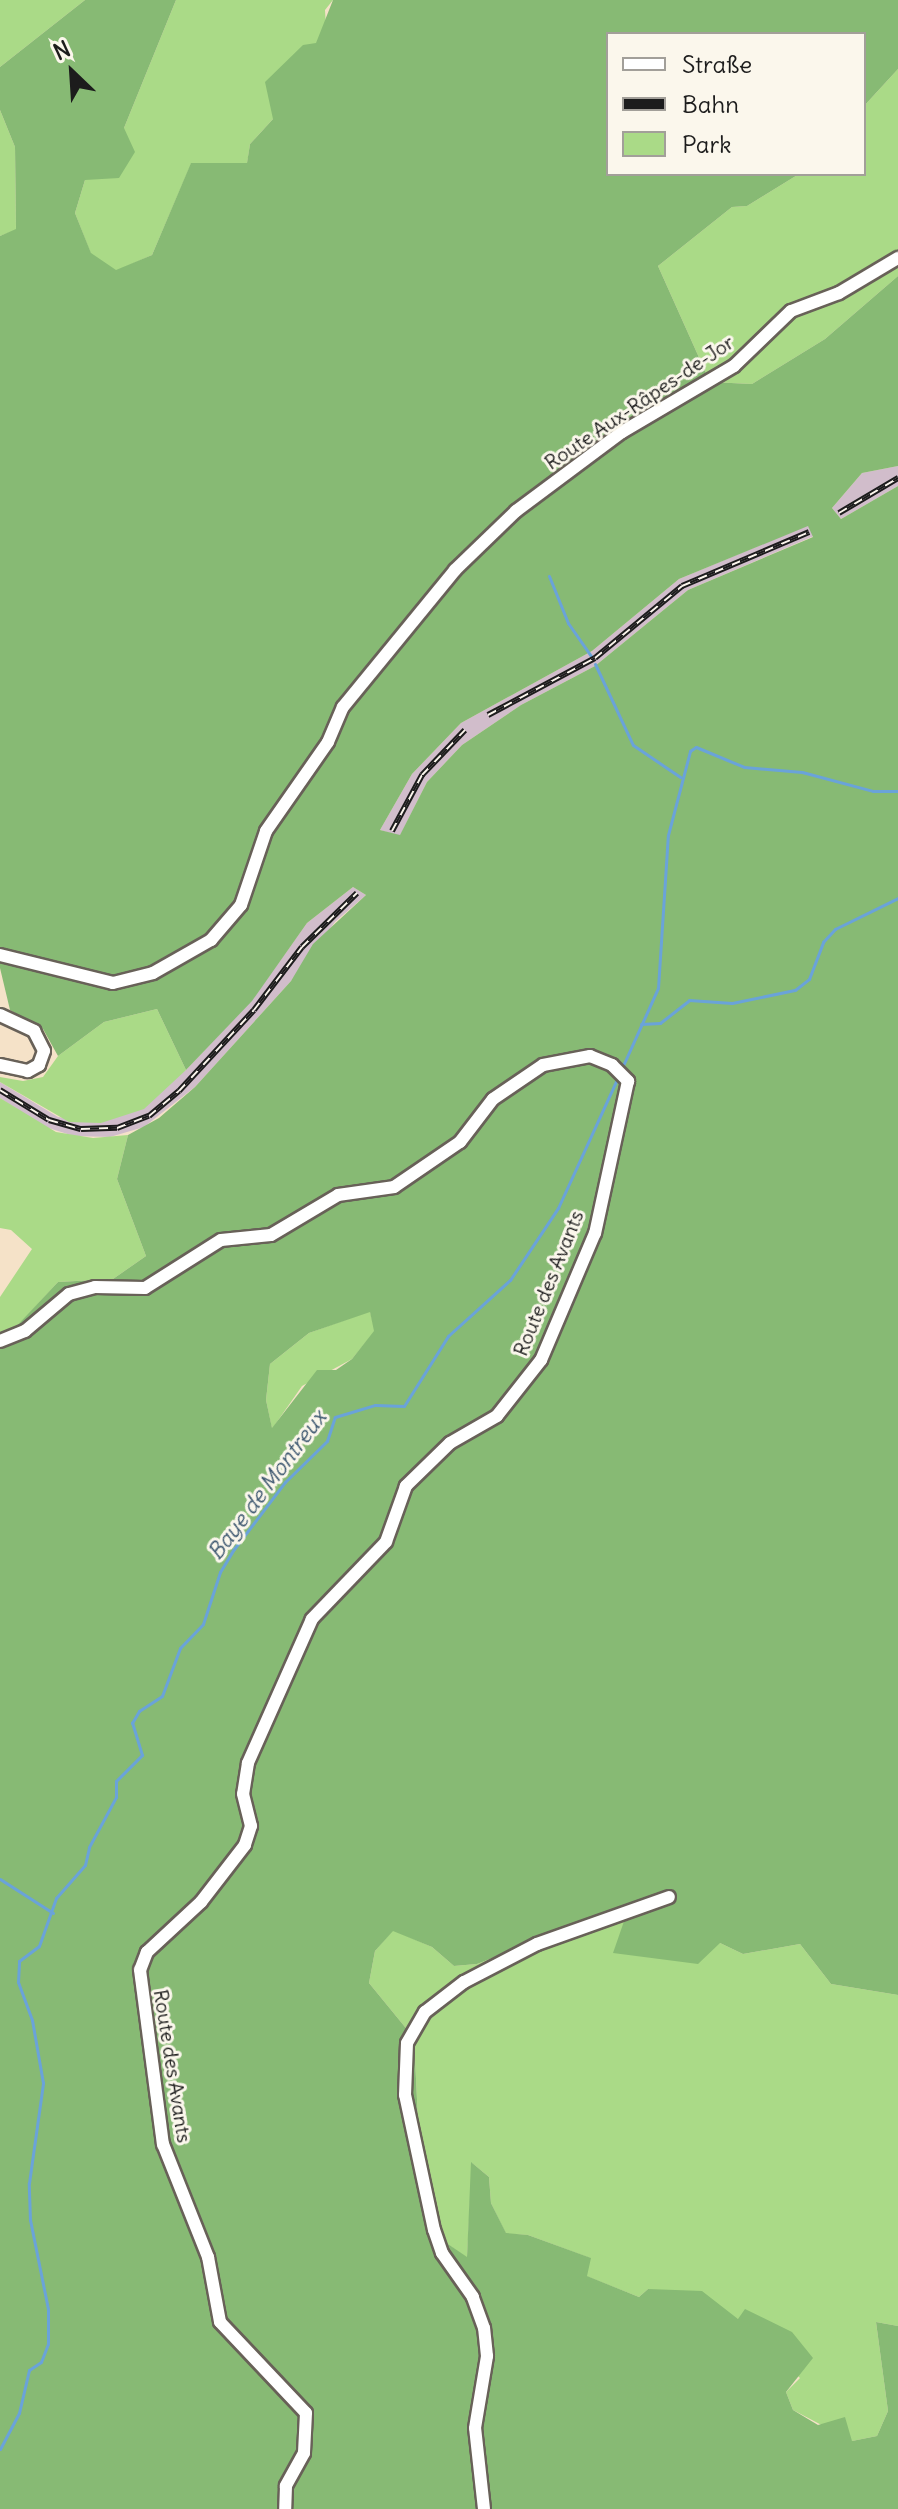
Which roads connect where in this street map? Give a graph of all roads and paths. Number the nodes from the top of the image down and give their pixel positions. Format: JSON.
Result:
{"nodes":[{"id":1,"x":898,"y":258,"type":"edge"},
{"id":2,"x":0,"y":955,"type":"edge"},
{"id":3,"x":0,"y":1015,"type":"edge"},
{"id":4,"x":0,"y":1065,"type":"edge"},
{"id":5,"x":0,"y":1341,"type":"edge"},
{"id":6,"x":669,"y":1897,"type":"dead end"},
{"id":7,"x":285,"y":2509,"type":"edge"},
{"id":8,"x":484,"y":2509,"type":"edge"}],
"edges":[{"from":1,"to":2,"type":"street","name":"Route Aux-Râpes-de-Jor"},
{"from":3,"to":4,"type":"street"},
{"from":5,"to":7,"type":"street","name":"Route des Avants"},
{"from":6,"to":8,"type":"street"}]}
